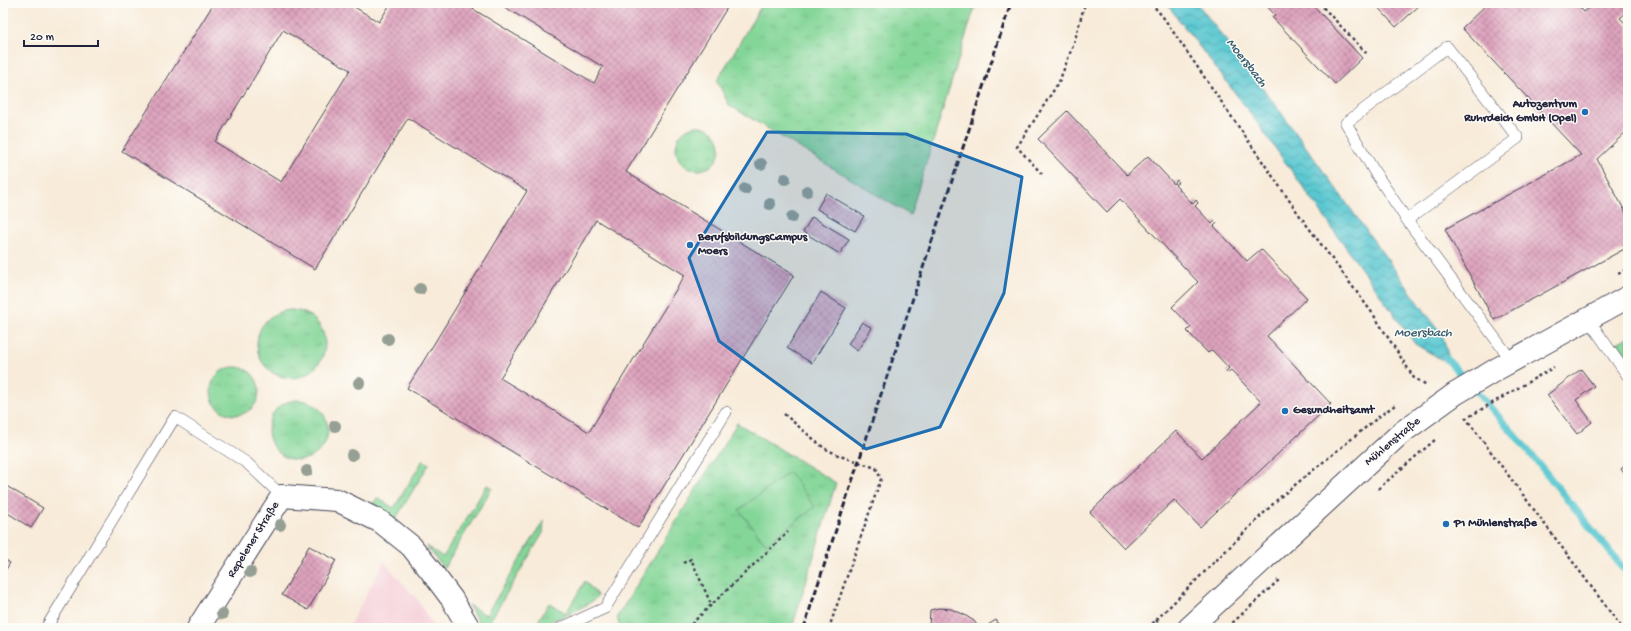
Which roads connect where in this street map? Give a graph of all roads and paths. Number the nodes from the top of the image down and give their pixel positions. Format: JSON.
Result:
{"nodes":[{"id":1,"x":1085,"y":3,"type":"edge"},
{"id":2,"x":1151,"y":3,"type":"edge"},
{"id":3,"x":1319,"y":3,"type":"edge"},
{"id":4,"x":1368,"y":55,"type":"dead end"},
{"id":5,"x":1042,"y":174,"type":"dead end"},
{"id":6,"x":1407,"y":220,"type":"junction"},
{"id":7,"x":1628,"y":297,"type":"edge"},
{"id":8,"x":1588,"y":319,"type":"junction"},
{"id":9,"x":1504,"y":365,"type":"junction"},
{"id":10,"x":1628,"y":376,"type":"edge"},
{"id":11,"x":1431,"y":382,"type":"dead end"},
{"id":12,"x":1426,"y":384,"type":"junction"},
{"id":13,"x":1420,"y":389,"type":"dead end"},
{"id":14,"x":1506,"y":395,"type":"dead end"},
{"id":15,"x":1451,"y":397,"type":"junction"},
{"id":16,"x":1400,"y":402,"type":"dead end"},
{"id":17,"x":726,"y":412,"type":"dead end"},
{"id":18,"x":784,"y":414,"type":"dead end"},
{"id":19,"x":1466,"y":418,"type":"junction"},
{"id":20,"x":1460,"y":422,"type":"dead end"},
{"id":21,"x":1438,"y":438,"type":"dead end"},
{"id":22,"x":1378,"y":490,"type":"dead end"},
{"id":23,"x":282,"y":496,"type":"junction"},
{"id":24,"x":788,"y":532,"type":"dead end"},
{"id":25,"x":683,"y":563,"type":"dead end"},
{"id":26,"x":1286,"y":574,"type":"dead end"},
{"id":27,"x":711,"y":604,"type":"junction"},
{"id":28,"x":1156,"y":620,"type":"junction"},
{"id":29,"x":46,"y":628,"type":"edge"},
{"id":30,"x":198,"y":628,"type":"edge"},
{"id":31,"x":469,"y":628,"type":"edge"},
{"id":32,"x":561,"y":628,"type":"edge"},
{"id":33,"x":687,"y":628,"type":"edge"},
{"id":34,"x":829,"y":628,"type":"edge"},
{"id":35,"x":1148,"y":628,"type":"edge"},
{"id":36,"x":1163,"y":628,"type":"edge"},
{"id":37,"x":1189,"y":628,"type":"edge"},
{"id":38,"x":1227,"y":628,"type":"edge"},
{"id":39,"x":1622,"y":628,"type":"edge"}],
"edges":[{"from":1,"to":5,"type":"path"},
{"from":2,"to":12,"type":"path"},
{"from":3,"to":4,"type":"path"},
{"from":6,"to":6,"type":"lane"},
{"from":6,"to":9,"type":"lane"},
{"from":7,"to":8,"type":"main road","name":"Mühlenstraße"},
{"from":8,"to":9,"type":"main road","name":"Mühlenstraße"},
{"from":8,"to":10,"type":"lane"},
{"from":9,"to":15,"type":"main road","name":"Mühlenstraße"},
{"from":11,"to":12,"type":"path"},
{"from":12,"to":13,"type":"path"},
{"from":12,"to":15,"type":"path"},
{"from":14,"to":19,"type":"path"},
{"from":15,"to":19,"type":"path"},
{"from":15,"to":37,"type":"main road","name":"Mühlenstraße"},
{"from":16,"to":28,"type":"path"},
{"from":17,"to":32,"type":"lane"},
{"from":18,"to":34,"type":"path"},
{"from":19,"to":20,"type":"path"},
{"from":19,"to":39,"type":"path"},
{"from":21,"to":22,"type":"path"},
{"from":23,"to":29,"type":"lane"},
{"from":23,"to":30,"type":"main road","name":"Repelener Straße"},
{"from":23,"to":31,"type":"main road","name":"Repelener Straße"},
{"from":24,"to":27,"type":"path"},
{"from":25,"to":27,"type":"path"},
{"from":26,"to":38,"type":"path"},
{"from":27,"to":33,"type":"path"},
{"from":28,"to":35,"type":"path"},
{"from":28,"to":36,"type":"path"}]}
